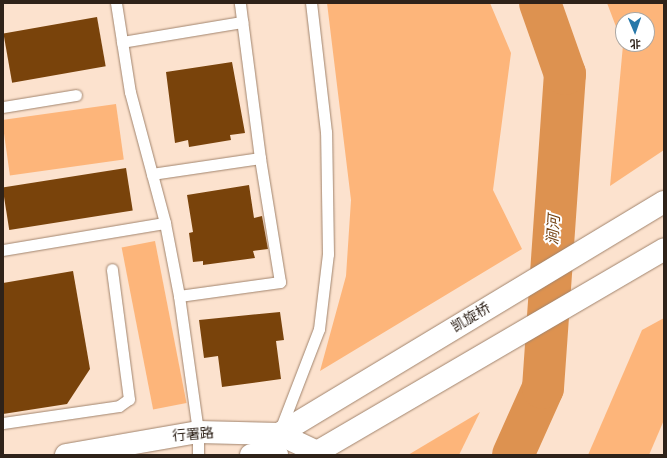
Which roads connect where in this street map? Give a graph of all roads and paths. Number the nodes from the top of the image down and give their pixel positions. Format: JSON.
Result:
{"nodes":[{"id":1,"x":116,"y":3,"type":"edge"},
{"id":2,"x":240,"y":3,"type":"edge"},
{"id":3,"x":311,"y":3,"type":"edge"},
{"id":4,"x":242,"y":22,"type":"junction"},
{"id":5,"x":122,"y":42,"type":"junction"},
{"id":6,"x":76,"y":95,"type":"dead end"},
{"id":7,"x":3,"y":107,"type":"edge"},
{"id":8,"x":260,"y":158,"type":"junction"},
{"id":9,"x":152,"y":174,"type":"junction"},
{"id":10,"x":664,"y":202,"type":"edge"},
{"id":11,"x":165,"y":223,"type":"junction"},
{"id":12,"x":3,"y":250,"type":"edge"},
{"id":13,"x":664,"y":250,"type":"edge"},
{"id":14,"x":112,"y":269,"type":"dead end"},
{"id":15,"x":179,"y":296,"type":"junction"},
{"id":16,"x":3,"y":423,"type":"edge"},
{"id":17,"x":198,"y":432,"type":"junction"},
{"id":18,"x":270,"y":450,"type":"edge"},
{"id":19,"x":314,"y":453,"type":"edge"},
{"id":20,"x":66,"y":455,"type":"edge"},
{"id":21,"x":198,"y":455,"type":"edge"}],
"edges":[{"from":1,"to":5,"type":"lane"},
{"from":2,"to":4,"type":"lane"},
{"from":3,"to":18,"type":"lane"},
{"from":4,"to":5,"type":"lane"},
{"from":4,"to":8,"type":"lane"},
{"from":5,"to":9,"type":"lane"},
{"from":6,"to":7,"type":"lane"},
{"from":8,"to":9,"type":"lane"},
{"from":8,"to":15,"type":"lane"},
{"from":9,"to":11,"type":"lane"},
{"from":10,"to":18,"type":"main road","name":"凯旋桥"},
{"from":11,"to":12,"type":"lane"},
{"from":11,"to":15,"type":"lane"},
{"from":13,"to":19,"type":"main road"},
{"from":14,"to":16,"type":"lane"},
{"from":15,"to":17,"type":"lane"},
{"from":17,"to":18,"type":"main road","name":"行署路"},
{"from":17,"to":20,"type":"main road","name":"行署路"},
{"from":17,"to":21,"type":"lane"},
{"from":18,"to":19,"type":"main road","name":"行署路"}]}
